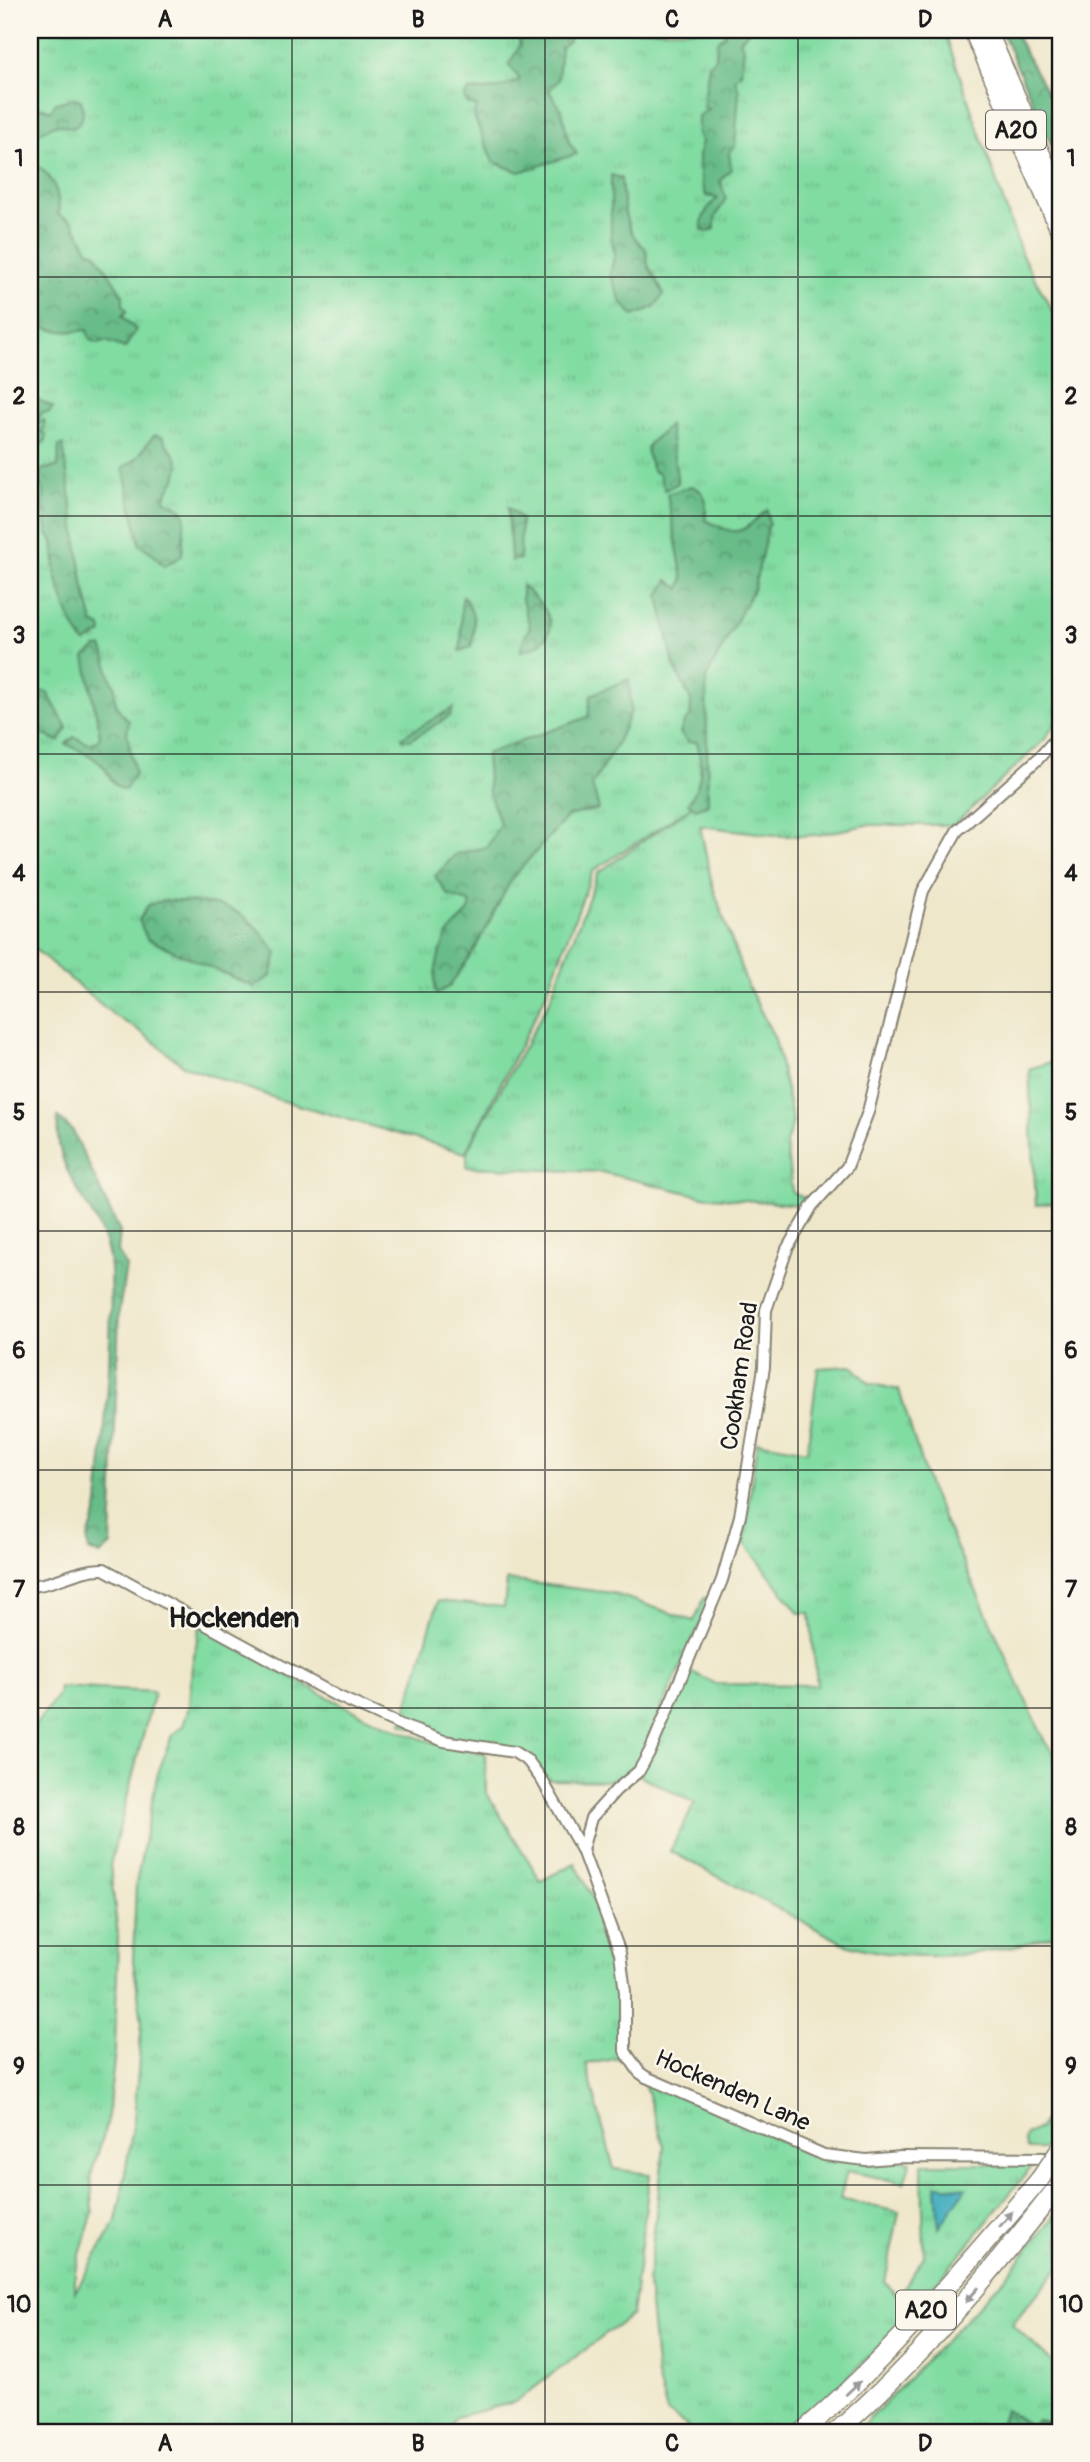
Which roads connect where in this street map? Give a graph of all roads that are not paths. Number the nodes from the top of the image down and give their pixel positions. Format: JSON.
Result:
{"nodes":[{"id":1,"x":972,"y":30,"type":"edge"},
{"id":2,"x":986,"y":30,"type":"edge"},
{"id":3,"x":1060,"y":198,"type":"edge"},
{"id":4,"x":1060,"y":230,"type":"edge"},
{"id":5,"x":1060,"y":734,"type":"edge"},
{"id":6,"x":30,"y":1586,"type":"edge"},
{"id":7,"x":591,"y":1818,"type":"junction"},
{"id":8,"x":568,"y":1822,"type":"junction"},
{"id":9,"x":582,"y":1850,"type":"junction"},
{"id":10,"x":1060,"y":2150,"type":"edge"},
{"id":11,"x":1060,"y":2158,"type":"edge"},
{"id":12,"x":1060,"y":2184,"type":"edge"},
{"id":13,"x":802,"y":2432,"type":"edge"},
{"id":14,"x":836,"y":2432,"type":"edge"}],
"edges":[{"from":1,"to":4,"type":"highway","number":"A20"},
{"from":2,"to":3,"type":"highway","number":"A20"},
{"from":5,"to":7,"type":"street","name":"Cookham Road"},
{"from":6,"to":8,"type":"street","name":"Hockenden Lane"},
{"from":7,"to":8,"type":"street"},
{"from":7,"to":9,"type":"street","name":"Cookham Road"},
{"from":8,"to":9,"type":"street","name":"Hockenden Lane"},
{"from":9,"to":11,"type":"street","name":"Hockenden Lane"},
{"from":13,"to":10,"type":"highway","number":"A20","one_way":true,"bridge":true},
{"from":12,"to":14,"type":"highway","number":"A20","one_way":true}]}
